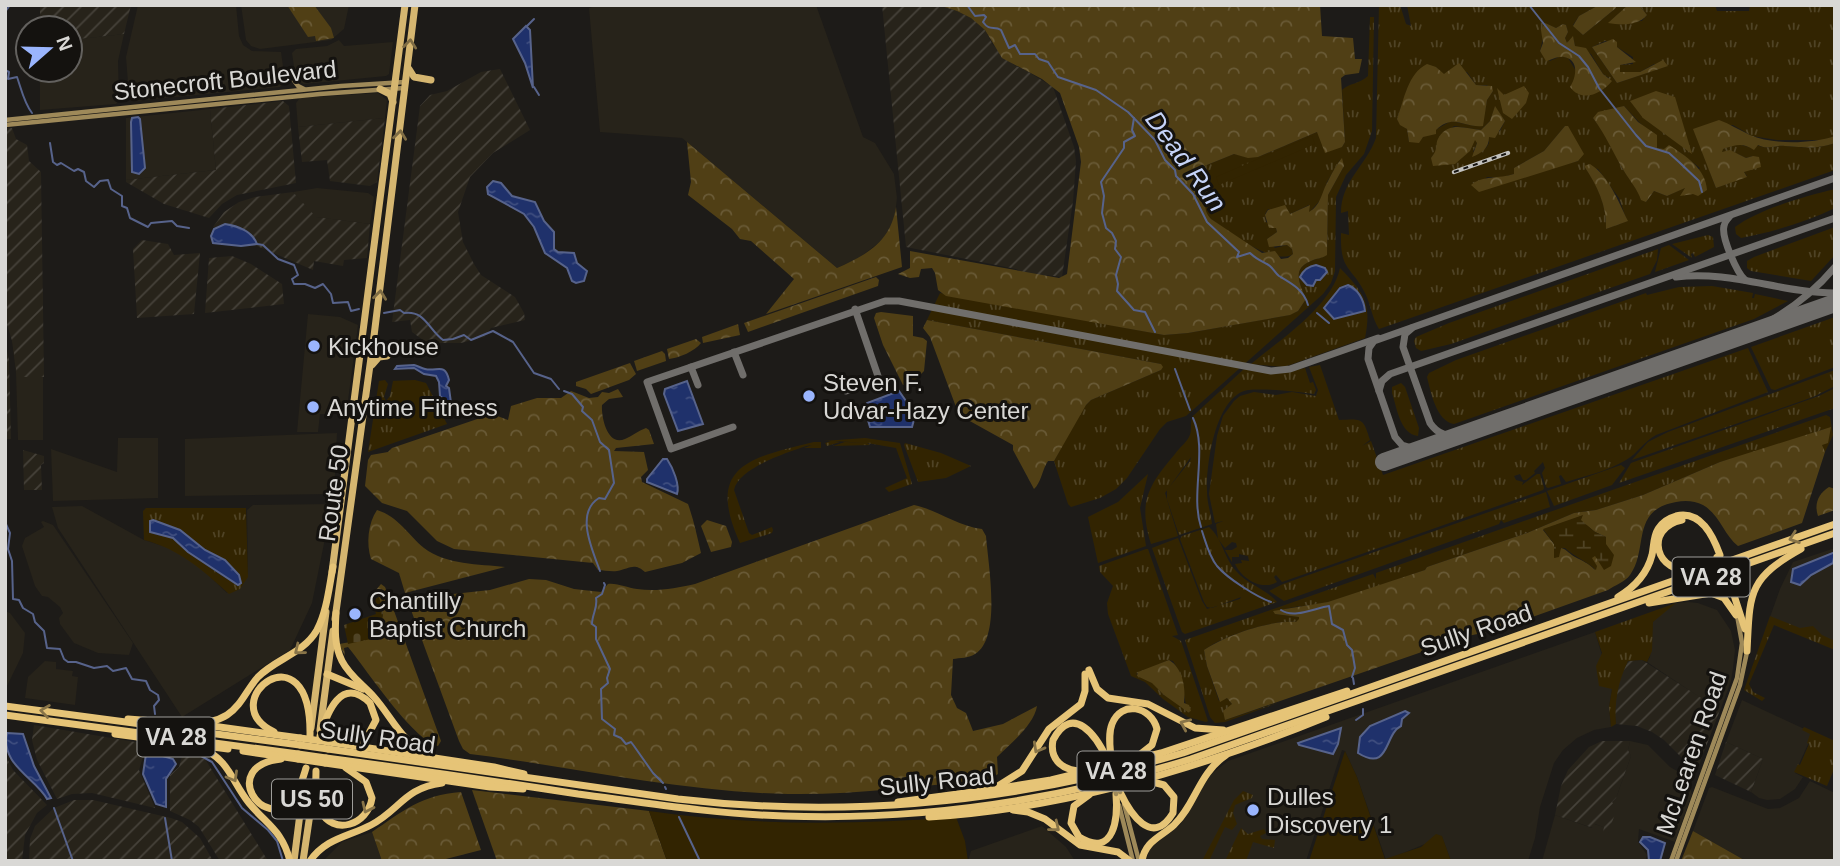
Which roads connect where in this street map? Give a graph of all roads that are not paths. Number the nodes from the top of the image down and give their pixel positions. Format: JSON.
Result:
{"nodes":[{"id":1,"x":405,"y":5,"type":"edge"},
{"id":2,"x":415,"y":5,"type":"edge"},
{"id":3,"x":408,"y":67,"type":"junction"},
{"id":4,"x":292,"y":78,"type":"dead end"},
{"id":5,"x":431,"y":80,"type":"dead end"},
{"id":6,"x":396,"y":85,"type":"junction"},
{"id":7,"x":406,"y":85,"type":"junction"},
{"id":8,"x":380,"y":89,"type":"junction"},
{"id":9,"x":308,"y":90,"type":"junction"},
{"id":10,"x":393,"y":103,"type":"junction"},
{"id":11,"x":5,"y":122,"type":"edge"},
{"id":12,"x":387,"y":356,"type":"dead end"},
{"id":13,"x":369,"y":372,"type":"junction"},
{"id":14,"x":342,"y":499,"type":"junction"},
{"id":15,"x":1835,"y":524,"type":"edge"},
{"id":16,"x":1835,"y":534,"type":"edge"},
{"id":17,"x":1718,"y":556,"type":"junction"},
{"id":18,"x":333,"y":566,"type":"junction"},
{"id":19,"x":1716,"y":566,"type":"junction"},
{"id":20,"x":1729,"y":587,"type":"junction"},
{"id":21,"x":1598,"y":607,"type":"junction"},
{"id":22,"x":335,"y":613,"type":"junction"},
{"id":23,"x":1737,"y":615,"type":"junction"},
{"id":24,"x":1587,"y":620,"type":"junction"},
{"id":25,"x":1747,"y":651,"type":"junction"},
{"id":26,"x":327,"y":674,"type":"junction"},
{"id":27,"x":1389,"y":681,"type":"junction"},
{"id":28,"x":1378,"y":694,"type":"junction"},
{"id":29,"x":375,"y":697,"type":"junction"},
{"id":30,"x":5,"y":706,"type":"edge"},
{"id":31,"x":5,"y":715,"type":"edge"},
{"id":32,"x":85,"y":717,"type":"junction"},
{"id":33,"x":54,"y":722,"type":"junction"},
{"id":34,"x":1251,"y":723,"type":"junction"},
{"id":35,"x":191,"y":724,"type":"junction"},
{"id":36,"x":310,"y":736,"type":"junction"},
{"id":37,"x":320,"y":736,"type":"junction"},
{"id":38,"x":178,"y":743,"type":"junction"},
{"id":39,"x":343,"y":744,"type":"junction"},
{"id":40,"x":1252,"y":744,"type":"junction"},
{"id":41,"x":297,"y":747,"type":"junction"},
{"id":42,"x":328,"y":755,"type":"junction"},
{"id":43,"x":447,"y":760,"type":"junction"},
{"id":44,"x":1111,"y":761,"type":"junction"},
{"id":45,"x":306,"y":768,"type":"junction"},
{"id":46,"x":1105,"y":768,"type":"junction"},
{"id":47,"x":316,"y":771,"type":"junction"},
{"id":48,"x":450,"y":781,"type":"junction"},
{"id":49,"x":1134,"y":781,"type":"junction"},
{"id":50,"x":559,"y":782,"type":"junction"},
{"id":51,"x":552,"y":790,"type":"junction"},
{"id":52,"x":1119,"y":790,"type":"junction"},
{"id":53,"x":970,"y":793,"type":"junction"},
{"id":54,"x":1122,"y":802,"type":"junction"},
{"id":55,"x":832,"y":808,"type":"junction"},
{"id":56,"x":991,"y":810,"type":"junction"},
{"id":57,"x":867,"y":816,"type":"junction"},
{"id":58,"x":294,"y":861,"type":"edge"},
{"id":59,"x":303,"y":861,"type":"edge"},
{"id":60,"x":310,"y":861,"type":"edge"},
{"id":61,"x":1132,"y":861,"type":"edge"},
{"id":62,"x":1140,"y":861,"type":"edge"},
{"id":63,"x":1673,"y":861,"type":"edge"}],
"edges":[{"from":1,"to":6,"type":"highway","name":"Route 50","number":"US 50"},
{"from":3,"to":2,"type":"highway","name":"Route 50","number":"US 50","one_way":true},
{"from":3,"to":5,"type":"highway"},
{"from":3,"to":7,"type":"highway","name":"Route 50","number":"US 50"},
{"from":4,"to":9,"type":"main road"},
{"from":6,"to":7,"type":"main road","name":"Stonecroft Boulevard"},
{"from":6,"to":8,"type":"main road","name":"Stonecroft Boulevard"},
{"from":6,"to":9,"type":"main road","name":"Stonecroft Boulevard"},
{"from":6,"to":10,"type":"highway","name":"Route 50","number":"US 50"},
{"from":13,"to":7,"type":"highway","name":"Route 50","number":"US 50","one_way":true},
{"from":8,"to":10,"type":"highway"},
{"from":8,"to":11,"type":"main road","name":"Stonecroft Boulevard"},
{"from":9,"to":11,"type":"main road","name":"Stonecroft Boulevard"},
{"from":10,"to":14,"type":"highway","name":"Route 50","number":"US 50"},
{"from":12,"to":13,"type":"highway"},
{"from":13,"to":22,"type":"highway","name":"Route 50","number":"US 50"},
{"from":14,"to":18,"type":"highway","name":"Route 50","number":"US 50"},
{"from":14,"to":26,"type":"highway"},
{"from":15,"to":19,"type":"highway","name":"Sully Road","number":"VA 28","one_way":true},
{"from":16,"to":24,"type":"highway","name":"Sully Road","number":"VA 28"},
{"from":16,"to":25,"type":"highway"},
{"from":17,"to":19,"type":"highway"},
{"from":17,"to":20,"type":"highway","bridge":true},
{"from":17,"to":21,"type":"highway"},
{"from":18,"to":35,"type":"highway","one_way":true},
{"from":18,"to":36,"type":"highway","name":"Route 50","number":"US 50"},
{"from":19,"to":21,"type":"highway","name":"Sully Road","number":"VA 28"},
{"from":20,"to":23,"type":"highway"},
{"from":20,"to":25,"type":"highway"},
{"from":21,"to":27,"type":"highway","name":"Sully Road","number":"VA 28"},
{"from":22,"to":26,"type":"highway","name":"Route 50","number":"US 50"},
{"from":22,"to":29,"type":"highway"},
{"from":23,"to":24,"type":"highway"},
{"from":23,"to":63,"type":"main road","name":"McLearen Road"},
{"from":24,"to":28,"type":"highway","name":"Sully Road","number":"VA 28"},
{"from":25,"to":63,"type":"main road","name":"McLearen Road"},
{"from":26,"to":29,"type":"highway"},
{"from":26,"to":37,"type":"highway","name":"Route 50","number":"US 50"},
{"from":27,"to":34,"type":"highway"},
{"from":27,"to":55,"type":"highway","name":"Sully Road","number":"VA 28"},
{"from":28,"to":40,"type":"highway"},
{"from":28,"to":57,"type":"highway","name":"Sully Road","number":"VA 28"},
{"from":29,"to":43,"type":"highway"},
{"from":32,"to":30,"type":"highway","name":"Sully Road","number":"VA 28","one_way":true},
{"from":31,"to":33,"type":"highway","name":"Sully Road","number":"VA 28"},
{"from":32,"to":35,"type":"highway"},
{"from":32,"to":41,"type":"highway","name":"Sully Road","number":"VA 28"},
{"from":33,"to":38,"type":"highway"},
{"from":33,"to":41,"type":"highway","name":"Sully Road","number":"VA 28"},
{"from":34,"to":44,"type":"highway"},
{"from":34,"to":53,"type":"highway","one_way":true},
{"from":35,"to":41,"type":"highway"},
{"from":36,"to":41,"type":"highway"},
{"from":36,"to":45,"type":"highway","name":"Route 50","number":"US 50"},
{"from":37,"to":39,"type":"highway"},
{"from":37,"to":47,"type":"highway","name":"Route 50","number":"US 50"},
{"from":38,"to":41,"type":"highway"},
{"from":38,"to":58,"type":"highway","one_way":true},
{"from":39,"to":42,"type":"highway"},
{"from":39,"to":43,"type":"highway"},
{"from":40,"to":49,"type":"highway"},
{"from":40,"to":62,"type":"highway"},
{"from":41,"to":42,"type":"highway","name":"Sully Road","number":"VA 28","bridge":true},
{"from":41,"to":42,"type":"highway","bridge":true},
{"from":41,"to":45,"type":"highway"},
{"from":42,"to":47,"type":"highway","one_way":true},
{"from":42,"to":48,"type":"highway"},
{"from":42,"to":50,"type":"highway","name":"Sully Road","number":"VA 28"},
{"from":42,"to":51,"type":"highway","name":"Sully Road","number":"VA 28"},
{"from":43,"to":50,"type":"highway"},
{"from":44,"to":44,"type":"highway"},
{"from":44,"to":46,"type":"highway"},
{"from":44,"to":46,"type":"highway"},
{"from":44,"to":52,"type":"main road","bridge":true},
{"from":45,"to":58,"type":"highway","name":"Route 50","number":"US 50"},
{"from":46,"to":53,"type":"highway"},
{"from":47,"to":59,"type":"highway","name":"Route 50","number":"US 50"},
{"from":48,"to":51,"type":"highway"},
{"from":48,"to":60,"type":"highway"},
{"from":49,"to":52,"type":"highway"},
{"from":49,"to":54,"type":"highway"},
{"from":50,"to":55,"type":"highway","name":"Sully Road","number":"VA 28"},
{"from":51,"to":57,"type":"highway","name":"Sully Road","number":"VA 28"},
{"from":52,"to":52,"type":"highway"},
{"from":52,"to":54,"type":"highway"},
{"from":52,"to":56,"type":"highway"},
{"from":53,"to":55,"type":"highway"},
{"from":54,"to":61,"type":"main road"},
{"from":54,"to":62,"type":"main road"},
{"from":56,"to":57,"type":"highway"},
{"from":56,"to":61,"type":"highway","one_way":true}]}
